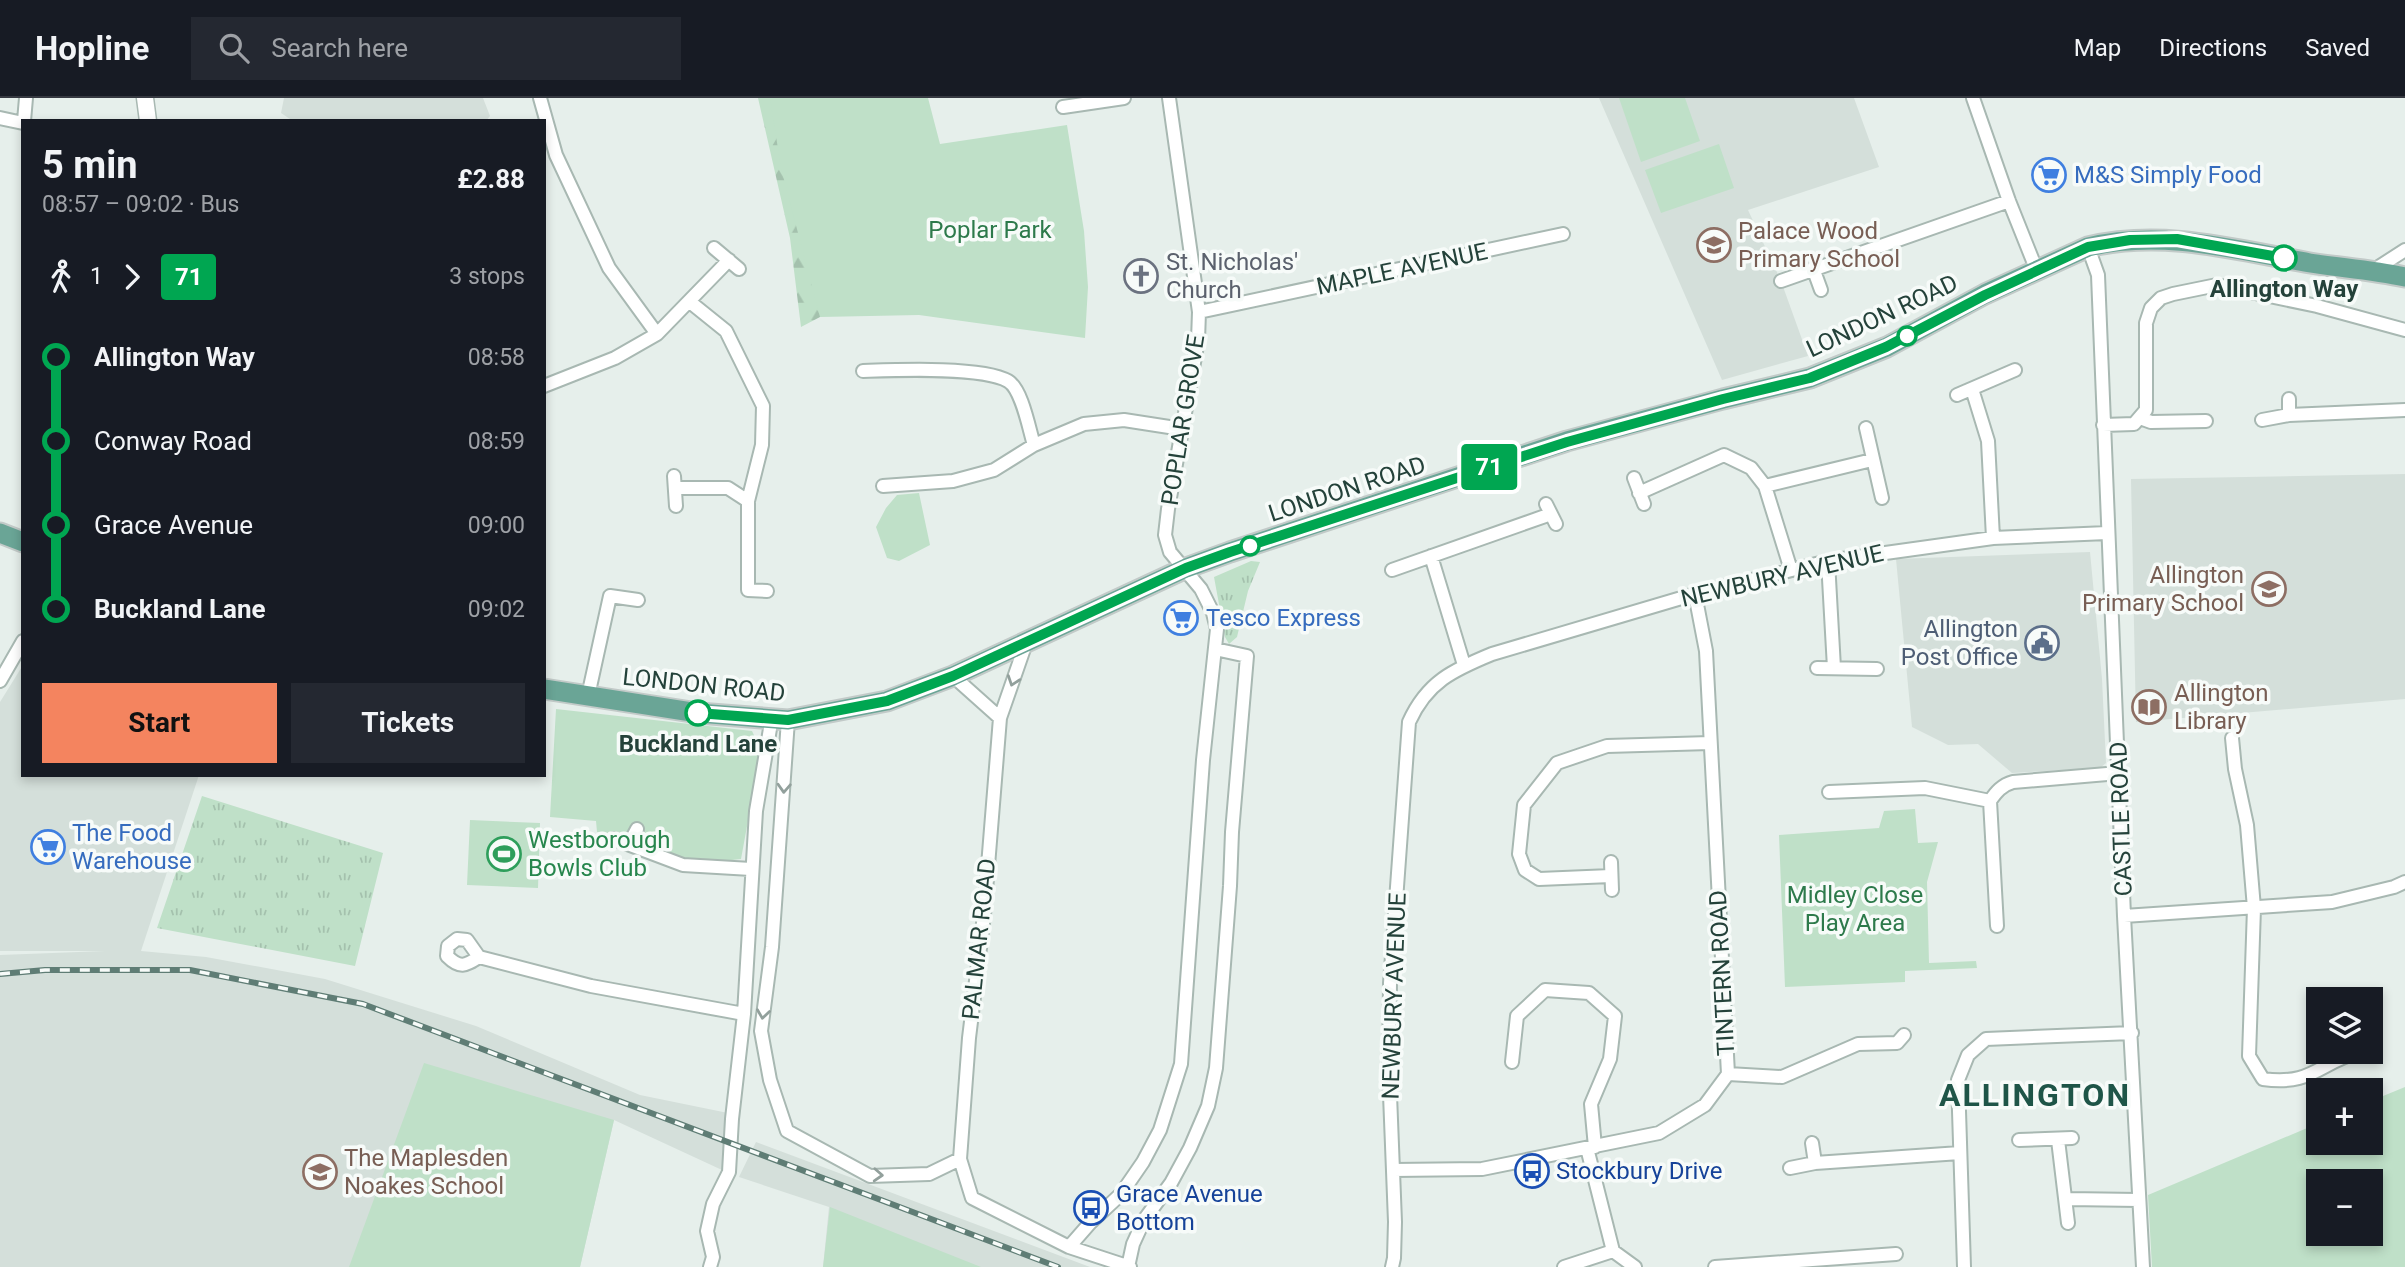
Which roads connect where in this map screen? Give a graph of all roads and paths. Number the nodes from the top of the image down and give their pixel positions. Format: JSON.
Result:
{"nodes":[{"id":1,"x":26,"y":98,"type":"edge"},
{"id":2,"x":145,"y":98,"type":"edge"},
{"id":3,"x":540,"y":98,"type":"edge"},
{"id":4,"x":1124,"y":98,"type":"edge"},
{"id":5,"x":1169,"y":98,"type":"edge"},
{"id":6,"x":1973,"y":98,"type":"edge"},
{"id":7,"x":1063,"y":107,"type":"dead end"},
{"id":8,"x":0,"y":118,"type":"edge"},
{"id":9,"x":23,"y":119,"type":"edge"},
{"id":10,"x":145,"y":119,"type":"edge"},
{"id":11,"x":546,"y":119,"type":"edge"},
{"id":12,"x":546,"y":119,"type":"edge"},
{"id":13,"x":21,"y":122,"type":"edge"},
{"id":14,"x":2009,"y":201,"type":"junction"},
{"id":15,"x":1563,"y":234,"type":"dead end"},
{"id":16,"x":2088,"y":247,"type":"junction"},
{"id":17,"x":715,"y":248,"type":"dead end"},
{"id":18,"x":2405,"y":250,"type":"edge"},
{"id":19,"x":729,"y":260,"type":"junction"},
{"id":20,"x":1813,"y":268,"type":"junction"},
{"id":21,"x":739,"y":270,"type":"dead end"},
{"id":22,"x":2374,"y":270,"type":"junction"},
{"id":23,"x":2037,"y":271,"type":"junction"},
{"id":24,"x":2405,"y":277,"type":"edge"},
{"id":25,"x":1781,"y":281,"type":"dead end"},
{"id":26,"x":1821,"y":290,"type":"dead end"},
{"id":27,"x":690,"y":302,"type":"junction"},
{"id":28,"x":1199,"y":312,"type":"junction"},
{"id":29,"x":2405,"y":330,"type":"edge"},
{"id":30,"x":657,"y":334,"type":"junction"},
{"id":31,"x":2015,"y":370,"type":"dead end"},
{"id":32,"x":863,"y":371,"type":"dead end"},
{"id":33,"x":546,"y":385,"type":"edge"},
{"id":34,"x":1972,"y":389,"type":"junction"},
{"id":35,"x":1957,"y":395,"type":"dead end"},
{"id":36,"x":2289,"y":399,"type":"dead end"},
{"id":37,"x":2405,"y":410,"type":"edge"},
{"id":38,"x":2289,"y":415,"type":"junction"},
{"id":39,"x":2140,"y":418,"type":"junction"},
{"id":40,"x":2263,"y":420,"type":"dead end"},
{"id":41,"x":2206,"y":421,"type":"dead end"},
{"id":42,"x":2103,"y":425,"type":"junction"},
{"id":43,"x":1866,"y":428,"type":"dead end"},
{"id":44,"x":1182,"y":429,"type":"junction"},
{"id":45,"x":1034,"y":445,"type":"junction"},
{"id":46,"x":1872,"y":460,"type":"junction"},
{"id":47,"x":1634,"y":478,"type":"dead end"},
{"id":48,"x":883,"y":486,"type":"dead end"},
{"id":49,"x":1765,"y":486,"type":"junction"},
{"id":50,"x":1882,"y":498,"type":"dead end"},
{"id":51,"x":748,"y":501,"type":"junction"},
{"id":52,"x":676,"y":506,"type":"dead end"},
{"id":53,"x":1551,"y":514,"type":"dead end"},
{"id":54,"x":0,"y":533,"type":"edge"},
{"id":55,"x":2108,"y":533,"type":"junction"},
{"id":56,"x":1993,"y":538,"type":"junction"},
{"id":57,"x":21,"y":541,"type":"edge"},
{"id":58,"x":1431,"y":556,"type":"junction"},
{"id":59,"x":1828,"y":561,"type":"junction"},
{"id":60,"x":1186,"y":568,"type":"junction"},
{"id":61,"x":1392,"y":570,"type":"dead end"},
{"id":62,"x":1791,"y":570,"type":"junction"},
{"id":63,"x":767,"y":591,"type":"dead end"},
{"id":64,"x":1695,"y":594,"type":"junction"},
{"id":65,"x":638,"y":600,"type":"dead end"},
{"id":66,"x":1026,"y":643,"type":"junction"},
{"id":67,"x":21,"y":644,"type":"edge"},
{"id":68,"x":1215,"y":649,"type":"junction"},
{"id":69,"x":1464,"y":665,"type":"junction"},
{"id":70,"x":1817,"y":668,"type":"dead end"},
{"id":71,"x":1834,"y":668,"type":"junction"},
{"id":72,"x":1878,"y":669,"type":"dead end"},
{"id":73,"x":953,"y":676,"type":"junction"},
{"id":74,"x":0,"y":681,"type":"edge"},
{"id":75,"x":546,"y":690,"type":"edge"},
{"id":76,"x":588,"y":696,"type":"junction"},
{"id":77,"x":780,"y":718,"type":"junction"},
{"id":78,"x":1000,"y":718,"type":"junction"},
{"id":79,"x":2232,"y":738,"type":"dead end"},
{"id":80,"x":1710,"y":743,"type":"junction"},
{"id":81,"x":2119,"y":773,"type":"junction"},
{"id":82,"x":1829,"y":792,"type":"dead end"},
{"id":83,"x":1990,"y":802,"type":"junction"},
{"id":84,"x":637,"y":829,"type":"dead end"},
{"id":85,"x":614,"y":839,"type":"dead end"},
{"id":86,"x":629,"y":844,"type":"junction"},
{"id":87,"x":1611,"y":862,"type":"dead end"},
{"id":88,"x":751,"y":869,"type":"junction"},
{"id":89,"x":2405,"y":882,"type":"edge"},
{"id":90,"x":2253,"y":908,"type":"junction"},
{"id":91,"x":2124,"y":916,"type":"junction"},
{"id":92,"x":1997,"y":926,"type":"dead end"},
{"id":93,"x":480,"y":957,"type":"dead end"},
{"id":94,"x":744,"y":1014,"type":"junction"},
{"id":95,"x":2132,"y":1033,"type":"junction"},
{"id":96,"x":1904,"y":1035,"type":"dead end"},
{"id":97,"x":1512,"y":1061,"type":"dead end"},
{"id":98,"x":2334,"y":1064,"type":"edge"},
{"id":99,"x":1728,"y":1074,"type":"junction"},
{"id":100,"x":2072,"y":1138,"type":"dead end"},
{"id":101,"x":2019,"y":1140,"type":"dead end"},
{"id":102,"x":2058,"y":1140,"type":"junction"},
{"id":103,"x":1812,"y":1143,"type":"dead end"},
{"id":104,"x":1591,"y":1147,"type":"junction"},
{"id":105,"x":1961,"y":1153,"type":"junction"},
{"id":106,"x":960,"y":1159,"type":"junction"},
{"id":107,"x":1815,"y":1163,"type":"junction"},
{"id":108,"x":1790,"y":1168,"type":"dead end"},
{"id":109,"x":1392,"y":1170,"type":"junction"},
{"id":110,"x":2067,"y":1199,"type":"junction"},
{"id":111,"x":2139,"y":1199,"type":"junction"},
{"id":112,"x":2068,"y":1223,"type":"dead end"},
{"id":113,"x":1069,"y":1247,"type":"junction"},
{"id":114,"x":1614,"y":1251,"type":"junction"},
{"id":115,"x":1896,"y":1254,"type":"dead end"},
{"id":116,"x":1855,"y":1262,"type":"edge"},
{"id":117,"x":710,"y":1267,"type":"edge"},
{"id":118,"x":1129,"y":1267,"type":"edge"},
{"id":119,"x":1392,"y":1267,"type":"edge"},
{"id":120,"x":1564,"y":1267,"type":"edge"},
{"id":121,"x":1635,"y":1267,"type":"edge"},
{"id":122,"x":1714,"y":1267,"type":"edge"},
{"id":123,"x":1964,"y":1267,"type":"edge"},
{"id":124,"x":2143,"y":1267,"type":"edge"}],
"edges":[{"from":1,"to":9,"type":"street"},
{"from":2,"to":10,"type":"street"},
{"from":3,"to":12,"type":"street"},
{"from":4,"to":7,"type":"street"},
{"from":5,"to":28,"type":"street","name":"POPLAR GROVE"},
{"from":6,"to":14,"type":"street"},
{"from":8,"to":13,"type":"street"},
{"from":11,"to":30,"type":"street"},
{"from":14,"to":20,"type":"street"},
{"from":14,"to":23,"type":"street"},
{"from":15,"to":28,"type":"street","name":"MAPLE AVENUE"},
{"from":16,"to":22,"type":"main road","name":"LONDON ROAD"},
{"from":16,"to":23,"type":"main road","name":"LONDON ROAD"},
{"from":16,"to":42,"type":"street","name":"CASTLE ROAD"},
{"from":17,"to":19,"type":"street"},
{"from":18,"to":22,"type":"street"},
{"from":19,"to":21,"type":"street"},
{"from":19,"to":27,"type":"street"},
{"from":20,"to":25,"type":"street"},
{"from":20,"to":26,"type":"street"},
{"from":22,"to":24,"type":"main road","name":"LONDON ROAD"},
{"from":23,"to":60,"type":"main road","name":"LONDON ROAD"},
{"from":27,"to":30,"type":"street"},
{"from":27,"to":51,"type":"street"},
{"from":28,"to":44,"type":"street","name":"POPLAR GROVE"},
{"from":29,"to":39,"type":"street"},
{"from":30,"to":33,"type":"street"},
{"from":31,"to":34,"type":"street"},
{"from":32,"to":45,"type":"street"},
{"from":34,"to":35,"type":"street"},
{"from":34,"to":56,"type":"street"},
{"from":36,"to":38,"type":"street"},
{"from":37,"to":38,"type":"street"},
{"from":38,"to":40,"type":"street"},
{"from":39,"to":41,"type":"street"},
{"from":39,"to":42,"type":"street"},
{"from":42,"to":55,"type":"street","name":"CASTLE ROAD"},
{"from":43,"to":46,"type":"street"},
{"from":44,"to":45,"type":"street"},
{"from":44,"to":60,"type":"street","name":"POPLAR GROVE"},
{"from":45,"to":48,"type":"street"},
{"from":46,"to":49,"type":"street"},
{"from":46,"to":50,"type":"street"},
{"from":47,"to":49,"type":"street"},
{"from":49,"to":62,"type":"street"},
{"from":51,"to":52,"type":"street"},
{"from":51,"to":63,"type":"street"},
{"from":53,"to":58,"type":"street"},
{"from":54,"to":57,"type":"main road"},
{"from":55,"to":56,"type":"street","name":"NEWBURY AVENUE"},
{"from":55,"to":81,"type":"street","name":"CASTLE ROAD"},
{"from":56,"to":59,"type":"street","name":"NEWBURY AVENUE"},
{"from":58,"to":61,"type":"street"},
{"from":58,"to":69,"type":"street"},
{"from":59,"to":62,"type":"street","name":"NEWBURY AVENUE"},
{"from":59,"to":71,"type":"street"},
{"from":60,"to":66,"type":"main road","name":"LONDON ROAD"},
{"from":60,"to":68,"type":"street","name":"POPLAR GROVE"},
{"from":62,"to":64,"type":"street","name":"NEWBURY AVENUE"},
{"from":64,"to":69,"type":"street","name":"NEWBURY AVENUE"},
{"from":64,"to":80,"type":"street","name":"TINTERN ROAD"},
{"from":65,"to":76,"type":"street"},
{"from":66,"to":73,"type":"main road","name":"LONDON ROAD"},
{"from":66,"to":78,"type":"street","name":"PALMAR ROAD","one_way":true},
{"from":67,"to":74,"type":"street"},
{"from":68,"to":113,"type":"street","name":"POPLAR GROVE"},
{"from":68,"to":118,"type":"street"},
{"from":69,"to":109,"type":"street","name":"NEWBURY AVENUE"},
{"from":70,"to":71,"type":"street"},
{"from":71,"to":72,"type":"street"},
{"from":73,"to":77,"type":"main road","name":"LONDON ROAD"},
{"from":73,"to":78,"type":"street"},
{"from":75,"to":76,"type":"main road","name":"LONDON ROAD"},
{"from":76,"to":77,"type":"main road","name":"LONDON ROAD"},
{"from":77,"to":88,"type":"street"},
{"from":77,"to":106,"type":"street","one_way":true},
{"from":78,"to":106,"type":"street","name":"PALMAR ROAD"},
{"from":79,"to":90,"type":"street"},
{"from":80,"to":87,"type":"street"},
{"from":80,"to":99,"type":"street","name":"TINTERN ROAD"},
{"from":81,"to":83,"type":"street"},
{"from":81,"to":91,"type":"street","name":"CASTLE ROAD"},
{"from":82,"to":83,"type":"street"},
{"from":83,"to":92,"type":"street"},
{"from":84,"to":86,"type":"street"},
{"from":85,"to":86,"type":"street"},
{"from":86,"to":88,"type":"street"},
{"from":88,"to":94,"type":"street"},
{"from":89,"to":90,"type":"street"},
{"from":90,"to":91,"type":"street"},
{"from":90,"to":98,"type":"street"},
{"from":91,"to":95,"type":"street","name":"CASTLE ROAD"},
{"from":93,"to":94,"type":"street"},
{"from":94,"to":117,"type":"street"},
{"from":95,"to":105,"type":"street"},
{"from":95,"to":111,"type":"street","name":"CASTLE ROAD"},
{"from":96,"to":99,"type":"street"},
{"from":97,"to":104,"type":"street"},
{"from":99,"to":104,"type":"street","name":"TINTERN ROAD"},
{"from":100,"to":102,"type":"street"},
{"from":101,"to":102,"type":"street"},
{"from":102,"to":110,"type":"street"},
{"from":103,"to":107,"type":"street"},
{"from":104,"to":109,"type":"street","name":"TINTERN ROAD"},
{"from":104,"to":114,"type":"street"},
{"from":105,"to":107,"type":"street"},
{"from":105,"to":123,"type":"street"},
{"from":106,"to":113,"type":"street"},
{"from":107,"to":108,"type":"street"},
{"from":109,"to":119,"type":"street","name":"NEWBURY AVENUE"},
{"from":110,"to":111,"type":"street"},
{"from":110,"to":112,"type":"street"},
{"from":111,"to":124,"type":"street","name":"CASTLE ROAD"},
{"from":113,"to":118,"type":"street"},
{"from":114,"to":120,"type":"street"},
{"from":114,"to":121,"type":"street"},
{"from":115,"to":116,"type":"street"},
{"from":116,"to":122,"type":"street"}]}
